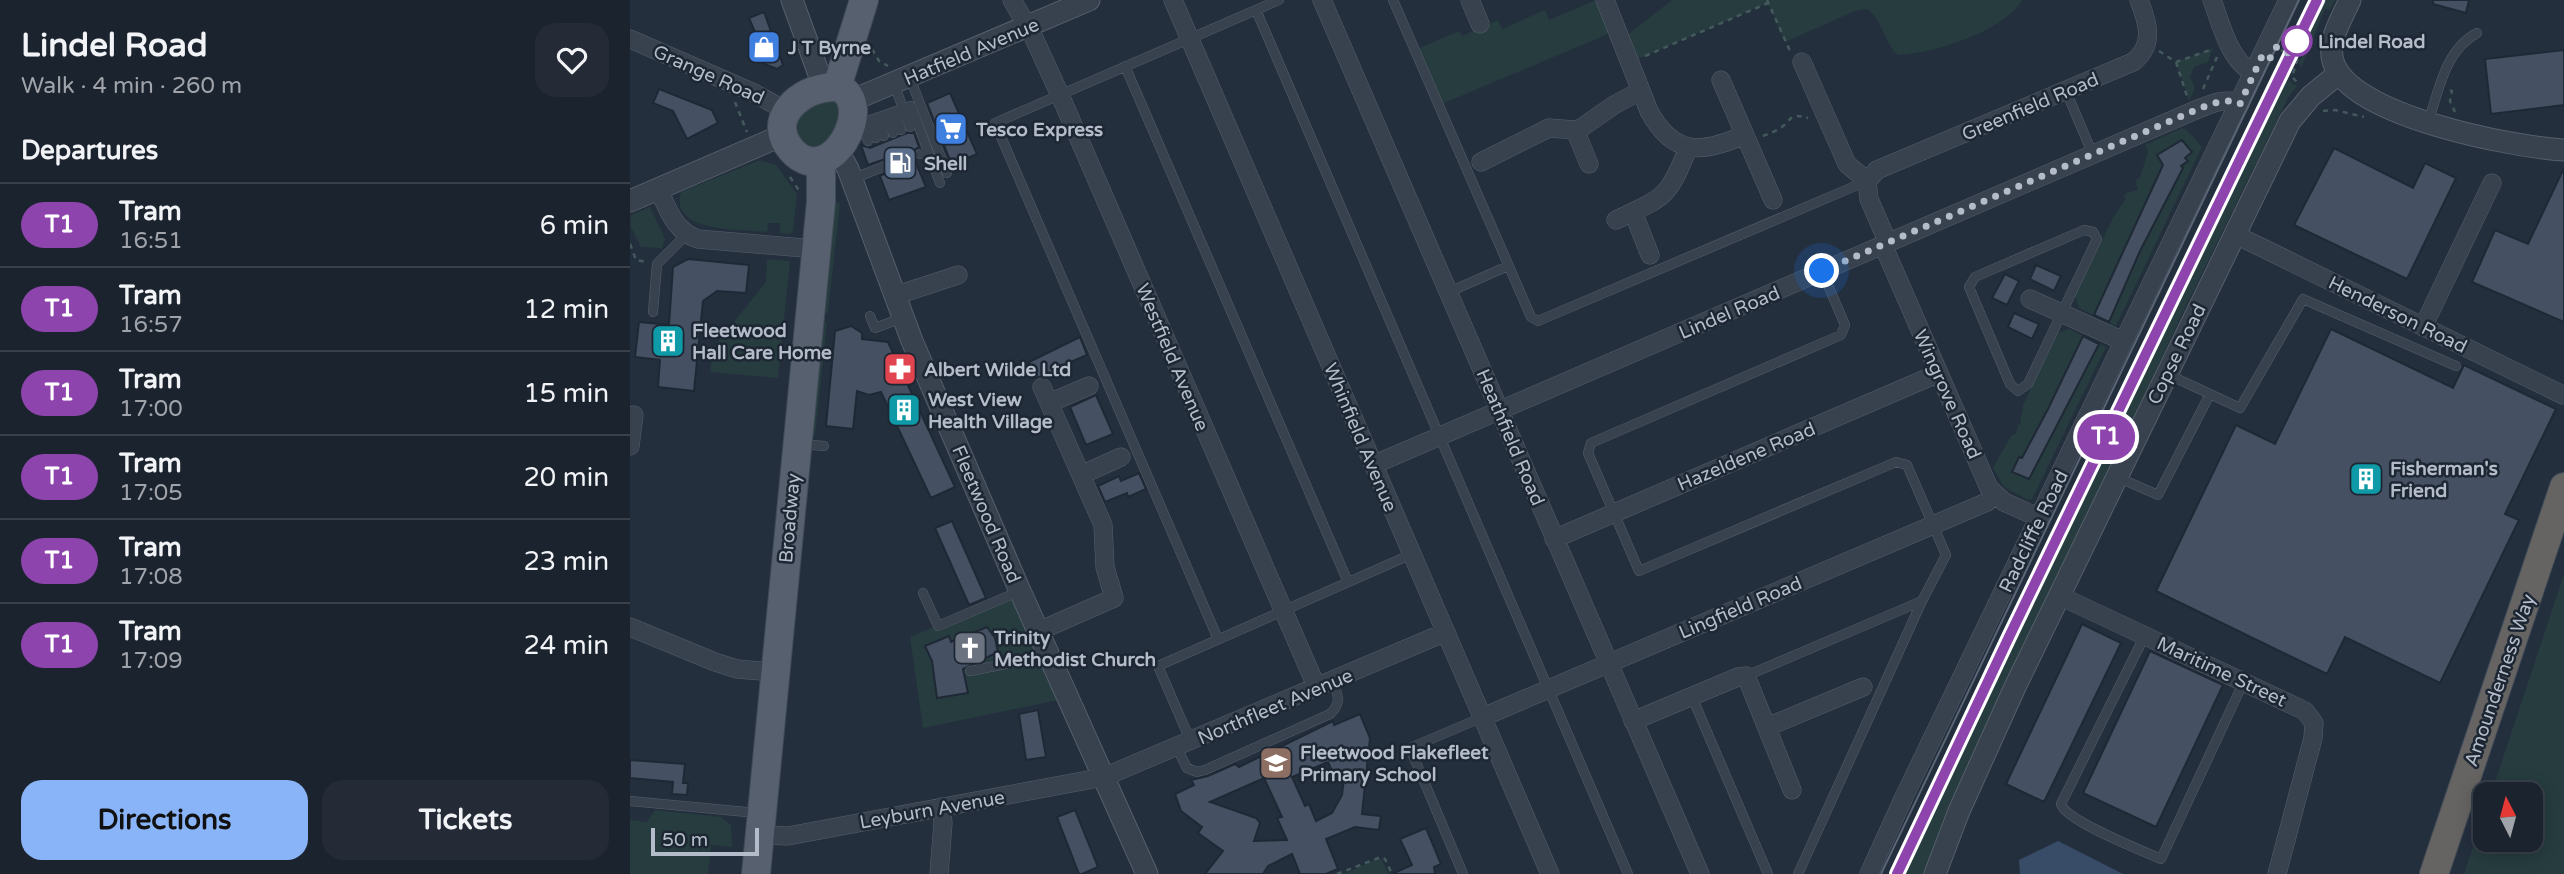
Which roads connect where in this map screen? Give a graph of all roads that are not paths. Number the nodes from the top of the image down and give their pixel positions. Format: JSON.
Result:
{"nodes":[{"id":1,"x":792,"y":0,"type":"edge"},
{"id":2,"x":864,"y":0,"type":"edge"},
{"id":3,"x":1012,"y":0,"type":"edge"},
{"id":4,"x":1089,"y":0,"type":"edge"},
{"id":5,"x":1173,"y":0,"type":"edge"},
{"id":6,"x":1279,"y":0,"type":"edge"},
{"id":7,"x":1322,"y":0,"type":"edge"},
{"id":8,"x":1393,"y":0,"type":"edge"},
{"id":9,"x":1470,"y":0,"type":"edge"},
{"id":10,"x":1605,"y":0,"type":"edge"},
{"id":11,"x":2139,"y":0,"type":"edge"},
{"id":12,"x":2212,"y":0,"type":"edge"},
{"id":13,"x":2288,"y":0,"type":"edge"},
{"id":14,"x":2350,"y":0,"type":"edge"},
{"id":15,"x":1256,"y":10,"type":"junction"},
{"id":16,"x":1480,"y":24,"type":"dead end"},
{"id":17,"x":1027,"y":27,"type":"junction"},
{"id":18,"x":2477,"y":33,"type":"dead end"},
{"id":19,"x":630,"y":39,"type":"edge"},
{"id":20,"x":1189,"y":39,"type":"junction"},
{"id":21,"x":1802,"y":62,"type":"road end"},
{"id":22,"x":1125,"y":66,"type":"junction"},
{"id":23,"x":2253,"y":73,"type":"junction"},
{"id":24,"x":2338,"y":74,"type":"junction"},
{"id":25,"x":1721,"y":80,"type":"dead end"},
{"id":26,"x":902,"y":81,"type":"junction"},
{"id":27,"x":1640,"y":91,"type":"junction"},
{"id":28,"x":2066,"y":91,"type":"junction"},
{"id":29,"x":1060,"y":94,"type":"junction"},
{"id":30,"x":2240,"y":104,"type":"junction"},
{"id":31,"x":874,"y":118,"type":"junction"},
{"id":32,"x":2428,"y":122,"type":"junction"},
{"id":33,"x":784,"y":123,"type":"junction"},
{"id":34,"x":1575,"y":130,"type":"junction"},
{"id":35,"x":1746,"y":139,"type":"junction"},
{"id":36,"x":1688,"y":148,"type":"junction"},
{"id":37,"x":2564,"y":150,"type":"edge"},
{"id":38,"x":2093,"y":155,"type":"junction"},
{"id":39,"x":829,"y":156,"type":"junction"},
{"id":40,"x":1481,"y":162,"type":"dead end"},
{"id":41,"x":1588,"y":164,"type":"dead end"},
{"id":42,"x":880,"y":166,"type":"dead end"},
{"id":43,"x":947,"y":173,"type":"dead end"},
{"id":44,"x":852,"y":179,"type":"junction"},
{"id":45,"x":1867,"y":181,"type":"junction"},
{"id":46,"x":940,"y":183,"type":"dead end"},
{"id":47,"x":2492,"y":183,"type":"dead end"},
{"id":48,"x":658,"y":188,"type":"junction"},
{"id":49,"x":1773,"y":200,"type":"dead end"},
{"id":50,"x":630,"y":201,"type":"edge"},
{"id":51,"x":1633,"y":212,"type":"junction"},
{"id":52,"x":1616,"y":220,"type":"dead end"},
{"id":53,"x":2234,"y":234,"type":"junction"},
{"id":54,"x":686,"y":235,"type":"junction"},
{"id":55,"x":1886,"y":244,"type":"junction"},
{"id":56,"x":816,"y":249,"type":"junction"},
{"id":57,"x":1650,"y":255,"type":"dead end"},
{"id":58,"x":1508,"y":266,"type":"junction"},
{"id":59,"x":1822,"y":271,"type":"junction"},
{"id":60,"x":958,"y":275,"type":"dead end"},
{"id":61,"x":1449,"y":292,"type":"junction"},
{"id":62,"x":894,"y":296,"type":"junction"},
{"id":63,"x":2030,"y":299,"type":"dead end"},
{"id":64,"x":653,"y":312,"type":"dead end"},
{"id":65,"x":2063,"y":314,"type":"junction"},
{"id":66,"x":870,"y":316,"type":"dead end"},
{"id":67,"x":902,"y":318,"type":"junction"},
{"id":68,"x":2423,"y":327,"type":"junction"},
{"id":69,"x":2123,"y":341,"type":"junction"},
{"id":70,"x":2456,"y":366,"type":"dead end"},
{"id":71,"x":1939,"y":373,"type":"junction"},
{"id":72,"x":2166,"y":373,"type":"junction"},
{"id":73,"x":1089,"y":386,"type":"dead end"},
{"id":74,"x":2210,"y":394,"type":"junction"},
{"id":75,"x":2563,"y":395,"type":"edge"},
{"id":76,"x":1500,"y":411,"type":"junction"},
{"id":77,"x":634,"y":415,"type":"dead end"},
{"id":78,"x":1440,"y":437,"type":"junction"},
{"id":79,"x":796,"y":444,"type":"junction"},
{"id":80,"x":630,"y":446,"type":"edge"},
{"id":81,"x":824,"y":446,"type":"dead end"},
{"id":82,"x":1121,"y":457,"type":"dead end"},
{"id":83,"x":1373,"y":465,"type":"junction"},
{"id":84,"x":1081,"y":475,"type":"junction"},
{"id":85,"x":2118,"y":477,"type":"junction"},
{"id":86,"x":2564,"y":487,"type":"edge"},
{"id":87,"x":1994,"y":495,"type":"junction"},
{"id":88,"x":1614,"y":513,"type":"junction"},
{"id":89,"x":2040,"y":519,"type":"junction"},
{"id":90,"x":1933,"y":525,"type":"junction"},
{"id":91,"x":1554,"y":539,"type":"junction"},
{"id":92,"x":1412,"y":554,"type":"junction"},
{"id":93,"x":1348,"y":582,"type":"junction"},
{"id":94,"x":1020,"y":590,"type":"junction"},
{"id":95,"x":923,"y":593,"type":"dead end"},
{"id":96,"x":2060,"y":596,"type":"junction"},
{"id":97,"x":1922,"y":601,"type":"junction"},
{"id":98,"x":1283,"y":612,"type":"junction"},
{"id":99,"x":630,"y":627,"type":"edge"},
{"id":100,"x":1039,"y":631,"type":"junction"},
{"id":101,"x":1446,"y":632,"type":"junction"},
{"id":102,"x":2145,"y":635,"type":"junction"},
{"id":103,"x":1218,"y":639,"type":"junction"},
{"id":104,"x":1049,"y":656,"type":"junction"},
{"id":105,"x":1607,"y":664,"type":"junction"},
{"id":106,"x":970,"y":671,"type":"dead end"},
{"id":107,"x":775,"y":672,"type":"junction"},
{"id":108,"x":1746,"y":676,"type":"junction"},
{"id":109,"x":2244,"y":681,"type":"junction"},
{"id":110,"x":1325,"y":685,"type":"junction"},
{"id":111,"x":1863,"y":687,"type":"dead end"},
{"id":112,"x":1549,"y":689,"type":"junction"},
{"id":113,"x":1692,"y":697,"type":"junction"},
{"id":114,"x":1483,"y":717,"type":"junction"},
{"id":115,"x":1633,"y":721,"type":"junction"},
{"id":116,"x":1767,"y":727,"type":"junction"},
{"id":117,"x":1184,"y":745,"type":"junction"},
{"id":118,"x":1104,"y":777,"type":"junction"},
{"id":119,"x":1793,"y":790,"type":"dead end"},
{"id":120,"x":630,"y":802,"type":"edge"},
{"id":121,"x":941,"y":807,"type":"junction"},
{"id":122,"x":760,"y":824,"type":"junction"},
{"id":123,"x":755,"y":874,"type":"edge"},
{"id":124,"x":939,"y":874,"type":"edge"},
{"id":125,"x":1147,"y":874,"type":"edge"},
{"id":126,"x":1463,"y":874,"type":"edge"},
{"id":127,"x":1550,"y":874,"type":"edge"},
{"id":128,"x":1628,"y":874,"type":"edge"},
{"id":129,"x":1700,"y":874,"type":"edge"},
{"id":130,"x":1768,"y":874,"type":"edge"},
{"id":131,"x":1798,"y":874,"type":"edge"},
{"id":132,"x":1870,"y":874,"type":"edge"},
{"id":133,"x":1936,"y":874,"type":"edge"},
{"id":134,"x":2277,"y":874,"type":"edge"},
{"id":135,"x":2434,"y":874,"type":"edge"}],
"edges":[{"from":1,"to":31,"type":"street"},
{"from":2,"to":31,"type":"main road"},
{"from":3,"to":17,"type":"street","name":"Westfield Avenue"},
{"from":4,"to":17,"type":"street","name":"Hatfield Avenue"},
{"from":5,"to":20,"type":"street","name":"Whinfield Avenue"},
{"from":6,"to":15,"type":"lane"},
{"from":7,"to":61,"type":"street","name":"Heathfield Road"},
{"from":8,"to":58,"type":"lane"},
{"from":9,"to":16,"type":"street"},
{"from":10,"to":27,"type":"street"},
{"from":11,"to":28,"type":"street","name":"Greenfield Road"},
{"from":12,"to":23,"type":"street"},
{"from":13,"to":23,"type":"street","name":"Radcliffe Road"},
{"from":14,"to":24,"type":"street"},
{"from":15,"to":20,"type":"lane"},
{"from":15,"to":78,"type":"lane"},
{"from":17,"to":26,"type":"street","name":"Hatfield Avenue"},
{"from":17,"to":29,"type":"street","name":"Westfield Avenue"},
{"from":18,"to":32,"type":"lane"},
{"from":19,"to":33,"type":"street","name":"Grange Road"},
{"from":20,"to":22,"type":"lane"},
{"from":20,"to":83,"type":"street","name":"Whinfield Avenue"},
{"from":21,"to":45,"type":"street"},
{"from":22,"to":29,"type":"lane"},
{"from":22,"to":93,"type":"lane"},
{"from":23,"to":30,"type":"street","name":"Radcliffe Road"},
{"from":24,"to":32,"type":"street"},
{"from":24,"to":53,"type":"street","name":"Copse Road"},
{"from":25,"to":35,"type":"street"},
{"from":26,"to":31,"type":"street","name":"Hatfield Avenue"},
{"from":26,"to":31,"type":"lane"},
{"from":26,"to":43,"type":"lane"},
{"from":27,"to":34,"type":"street"},
{"from":27,"to":36,"type":"street"},
{"from":28,"to":38,"type":"lane"},
{"from":28,"to":45,"type":"street","name":"Greenfield Road"},
{"from":29,"to":98,"type":"street","name":"Westfield Avenue"},
{"from":29,"to":103,"type":"lane"},
{"from":30,"to":38,"type":"street","name":"Lindel Road"},
{"from":30,"to":69,"type":"street","name":"Radcliffe Road"},
{"from":31,"to":33,"type":"main road"},
{"from":31,"to":39,"type":"main road"},
{"from":31,"to":46,"type":"lane"},
{"from":32,"to":37,"type":"street"},
{"from":33,"to":39,"type":"main road"},
{"from":33,"to":48,"type":"street"},
{"from":34,"to":40,"type":"street"},
{"from":34,"to":41,"type":"street"},
{"from":35,"to":36,"type":"street"},
{"from":35,"to":49,"type":"street"},
{"from":36,"to":51,"type":"street"},
{"from":38,"to":55,"type":"street","name":"Lindel Road"},
{"from":39,"to":44,"type":"street","name":"Fleetwood Road"},
{"from":39,"to":56,"type":"main road","name":"Broadway"},
{"from":42,"to":44,"type":"lane"},
{"from":44,"to":62,"type":"street","name":"Fleetwood Road"},
{"from":45,"to":55,"type":"street"},
{"from":45,"to":58,"type":"lane"},
{"from":47,"to":68,"type":"street"},
{"from":48,"to":50,"type":"street"},
{"from":48,"to":54,"type":"street"},
{"from":51,"to":52,"type":"street"},
{"from":51,"to":57,"type":"street"},
{"from":53,"to":68,"type":"street","name":"Henderson Road"},
{"from":53,"to":72,"type":"street","name":"Copse Road"},
{"from":54,"to":56,"type":"street"},
{"from":54,"to":64,"type":"lane"},
{"from":55,"to":59,"type":"street","name":"Lindel Road"},
{"from":55,"to":71,"type":"street","name":"Wingrove Road"},
{"from":56,"to":79,"type":"main road","name":"Broadway"},
{"from":58,"to":61,"type":"lane"},
{"from":59,"to":76,"type":"street","name":"Lindel Road"},
{"from":59,"to":88,"type":"lane"},
{"from":60,"to":62,"type":"street"},
{"from":61,"to":76,"type":"street","name":"Heathfield Road"},
{"from":62,"to":67,"type":"street","name":"Fleetwood Road"},
{"from":63,"to":65,"type":"street"},
{"from":65,"to":65,"type":"lane"},
{"from":65,"to":69,"type":"street"},
{"from":66,"to":67,"type":"lane"},
{"from":67,"to":94,"type":"street","name":"Fleetwood Road"},
{"from":68,"to":75,"type":"street","name":"Henderson Road"},
{"from":69,"to":89,"type":"street","name":"Radcliffe Road"},
{"from":70,"to":74,"type":"lane"},
{"from":71,"to":87,"type":"street","name":"Wingrove Road"},
{"from":71,"to":88,"type":"street","name":"Hazeldene Road"},
{"from":72,"to":74,"type":"lane"},
{"from":72,"to":85,"type":"street","name":"Copse Road"},
{"from":73,"to":84,"type":"street"},
{"from":74,"to":85,"type":"lane"},
{"from":76,"to":78,"type":"street","name":"Lindel Road"},
{"from":76,"to":91,"type":"street","name":"Heathfield Road"},
{"from":77,"to":80,"type":"street"},
{"from":78,"to":83,"type":"street","name":"Lindel Road"},
{"from":78,"to":112,"type":"lane"},
{"from":79,"to":81,"type":"lane"},
{"from":79,"to":107,"type":"main road","name":"Broadway"},
{"from":82,"to":84,"type":"street"},
{"from":83,"to":92,"type":"street","name":"Whinfield Avenue"},
{"from":84,"to":100,"type":"street"},
{"from":85,"to":96,"type":"street","name":"Copse Road"},
{"from":86,"to":135,"type":"highway","name":"Amounderness Way"},
{"from":87,"to":89,"type":"street"},
{"from":87,"to":90,"type":"street","name":"Lingfield Road"},
{"from":88,"to":90,"type":"lane"},
{"from":88,"to":91,"type":"street","name":"Hazeldene Road"},
{"from":89,"to":132,"type":"street","name":"Radcliffe Road"},
{"from":90,"to":97,"type":"lane"},
{"from":90,"to":105,"type":"street","name":"Lingfield Road"},
{"from":91,"to":105,"type":"street","name":"Heathfield Road"},
{"from":92,"to":93,"type":"lane"},
{"from":92,"to":101,"type":"street","name":"Whinfield Avenue"},
{"from":93,"to":98,"type":"lane"},
{"from":94,"to":95,"type":"lane"},
{"from":94,"to":100,"type":"street","name":"Fleetwood Road"},
{"from":96,"to":102,"type":"street","name":"Maritime Street"},
{"from":96,"to":133,"type":"street","name":"Copse Road"},
{"from":97,"to":108,"type":"lane"},
{"from":97,"to":131,"type":"lane"},
{"from":98,"to":103,"type":"lane"},
{"from":98,"to":110,"type":"street","name":"Westfield Avenue"},
{"from":99,"to":107,"type":"street"},
{"from":100,"to":104,"type":"street","name":"Fleetwood Road"},
{"from":101,"to":110,"type":"street","name":"Northfleet Avenue"},
{"from":101,"to":114,"type":"street","name":"Whinfield Avenue"},
{"from":102,"to":109,"type":"street","name":"Maritime Street"},
{"from":102,"to":109,"type":"lane"},
{"from":103,"to":117,"type":"lane"},
{"from":104,"to":106,"type":"lane"},
{"from":104,"to":118,"type":"street","name":"Fleetwood Road"},
{"from":105,"to":112,"type":"street","name":"Lingfield Road"},
{"from":105,"to":115,"type":"street","name":"Heathfield Road"},
{"from":107,"to":122,"type":"main road","name":"Broadway"},
{"from":108,"to":113,"type":"street"},
{"from":108,"to":116,"type":"street"},
{"from":109,"to":134,"type":"street","name":"Maritime Street"},
{"from":110,"to":117,"type":"street","name":"Northfleet Avenue"},
{"from":110,"to":117,"type":"lane"},
{"from":111,"to":116,"type":"street"},
{"from":112,"to":114,"type":"street","name":"Lingfield Road"},
{"from":112,"to":128,"type":"lane"},
{"from":113,"to":115,"type":"street"},
{"from":113,"to":130,"type":"lane"},
{"from":114,"to":126,"type":"lane"},
{"from":114,"to":127,"type":"street","name":"Whinfield Avenue"},
{"from":115,"to":129,"type":"street","name":"Heathfield Road"},
{"from":116,"to":119,"type":"street"},
{"from":117,"to":118,"type":"street","name":"Northfleet Avenue"},
{"from":118,"to":121,"type":"street","name":"Leyburn Avenue"},
{"from":118,"to":125,"type":"street","name":"Fleetwood Road"},
{"from":120,"to":122,"type":"lane"},
{"from":121,"to":122,"type":"street","name":"Leyburn Avenue"},
{"from":121,"to":124,"type":"street"},
{"from":122,"to":123,"type":"main road","name":"Broadway"}]}
